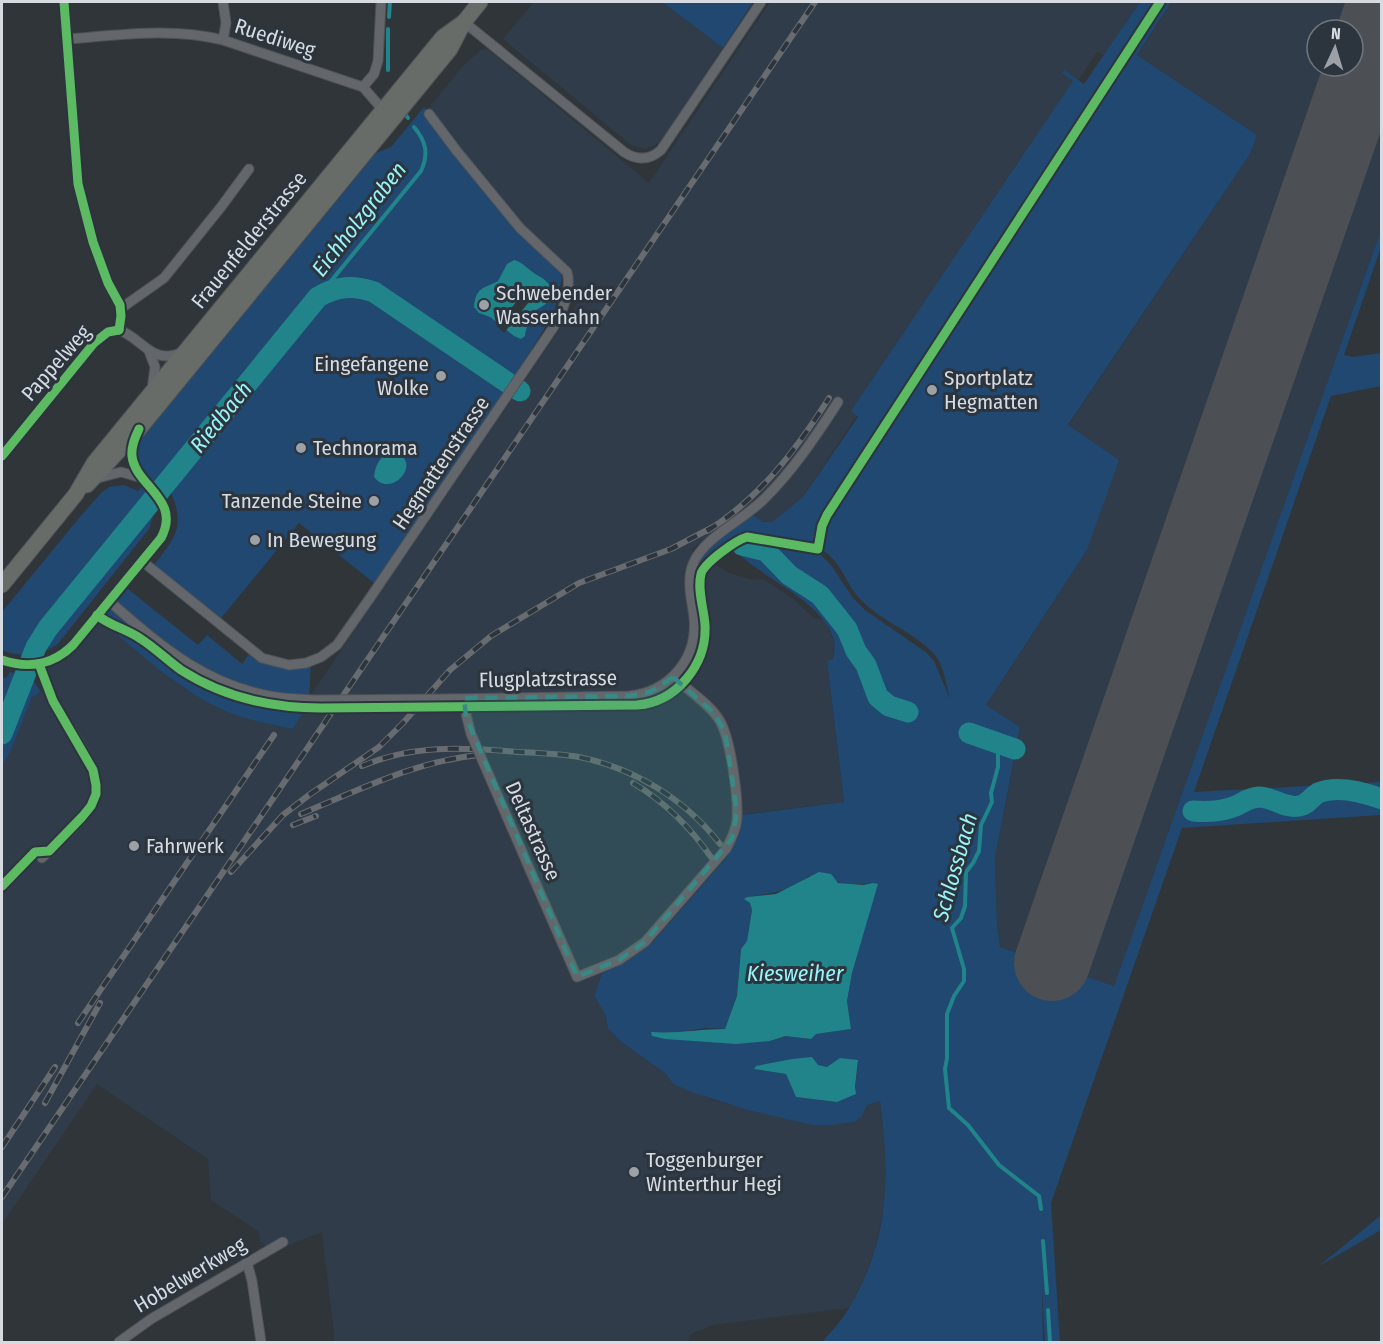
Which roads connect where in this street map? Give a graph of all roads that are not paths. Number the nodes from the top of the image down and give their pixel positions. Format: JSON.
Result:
{"nodes":[{"id":1,"x":64,"y":2,"type":"edge"},
{"id":2,"x":223,"y":2,"type":"edge"},
{"id":3,"x":381,"y":2,"type":"edge"},
{"id":4,"x":480,"y":2,"type":"edge"},
{"id":5,"x":761,"y":2,"type":"edge"},
{"id":6,"x":464,"y":22,"type":"junction"},
{"id":7,"x":67,"y":39,"type":"junction"},
{"id":8,"x":223,"y":40,"type":"junction"},
{"id":9,"x":363,"y":87,"type":"junction"},
{"id":10,"x":383,"y":110,"type":"junction"},
{"id":11,"x":429,"y":114,"type":"dead end"},
{"id":12,"x":249,"y":169,"type":"dead end"},
{"id":13,"x":120,"y":309,"type":"junction"},
{"id":14,"x":119,"y":330,"type":"junction"},
{"id":15,"x":149,"y":351,"type":"junction"},
{"id":16,"x":184,"y":352,"type":"junction"},
{"id":17,"x":150,"y":393,"type":"junction"},
{"id":18,"x":838,"y":402,"type":"dead end"},
{"id":19,"x":139,"y":429,"type":"junction"},
{"id":20,"x":2,"y":456,"type":"edge"},
{"id":21,"x":142,"y":478,"type":"junction"},
{"id":22,"x":91,"y":482,"type":"junction"},
{"id":23,"x":76,"y":494,"type":"junction"},
{"id":24,"x":142,"y":561,"type":"junction"},
{"id":25,"x":2,"y":585,"type":"edge"},
{"id":26,"x":109,"y":601,"type":"junction"},
{"id":27,"x":2,"y":660,"type":"edge"},
{"id":28,"x":36,"y":664,"type":"junction"},
{"id":29,"x":673,"y":677,"type":"junction"},
{"id":30,"x":465,"y":699,"type":"junction"},
{"id":31,"x":42,"y":858,"type":"dead end"},
{"id":32,"x":282,"y":1242,"type":"dead end"},
{"id":33,"x":247,"y":1263,"type":"junction"},
{"id":34,"x":119,"y":1342,"type":"edge"},
{"id":35,"x":261,"y":1342,"type":"edge"}],
"edges":[{"from":1,"to":7,"type":"street"},
{"from":2,"to":8,"type":"street"},
{"from":3,"to":9,"type":"street"},
{"from":4,"to":6,"type":"main road","name":"Frauenfelderstrasse"},
{"from":5,"to":6,"type":"street"},
{"from":6,"to":10,"type":"main road","name":"Frauenfelderstrasse"},
{"from":6,"to":19,"type":"main road","name":"Frauenfelderstrasse"},
{"from":7,"to":8,"type":"street","name":"Ruediweg"},
{"from":7,"to":13,"type":"street"},
{"from":8,"to":9,"type":"street","name":"Ruediweg"},
{"from":9,"to":10,"type":"street"},
{"from":10,"to":16,"type":"main road","name":"Frauenfelderstrasse"},
{"from":11,"to":24,"type":"street","name":"Hegmattenstrasse"},
{"from":12,"to":13,"type":"street"},
{"from":13,"to":14,"type":"street"},
{"from":14,"to":15,"type":"street"},
{"from":14,"to":20,"type":"street","name":"Pappelweg"},
{"from":15,"to":16,"type":"street"},
{"from":15,"to":17,"type":"street"},
{"from":16,"to":17,"type":"main road","name":"Frauenfelderstrasse"},
{"from":17,"to":23,"type":"main road","name":"Frauenfelderstrasse"},
{"from":18,"to":29,"type":"street","name":"Flugplatzstrasse"},
{"from":19,"to":21,"type":"street"},
{"from":19,"to":22,"type":"main road","name":"Frauenfelderstrasse"},
{"from":21,"to":22,"type":"street"},
{"from":21,"to":24,"type":"street"},
{"from":22,"to":23,"type":"main road","name":"Frauenfelderstrasse"},
{"from":23,"to":25,"type":"main road","name":"Frauenfelderstrasse"},
{"from":24,"to":26,"type":"street"},
{"from":26,"to":28,"type":"street"},
{"from":26,"to":30,"type":"street","name":"Flugplatzstrasse","bridge":true},
{"from":27,"to":28,"type":"street"},
{"from":28,"to":31,"type":"street"},
{"from":29,"to":30,"type":"street","name":"Flugplatzstrasse"},
{"from":29,"to":30,"type":"street","name":"Deltastrasse","bridge":true},
{"from":32,"to":33,"type":"street","name":"Hobelwerkweg"},
{"from":33,"to":34,"type":"street","name":"Hobelwerkweg"},
{"from":33,"to":35,"type":"street"}]}
